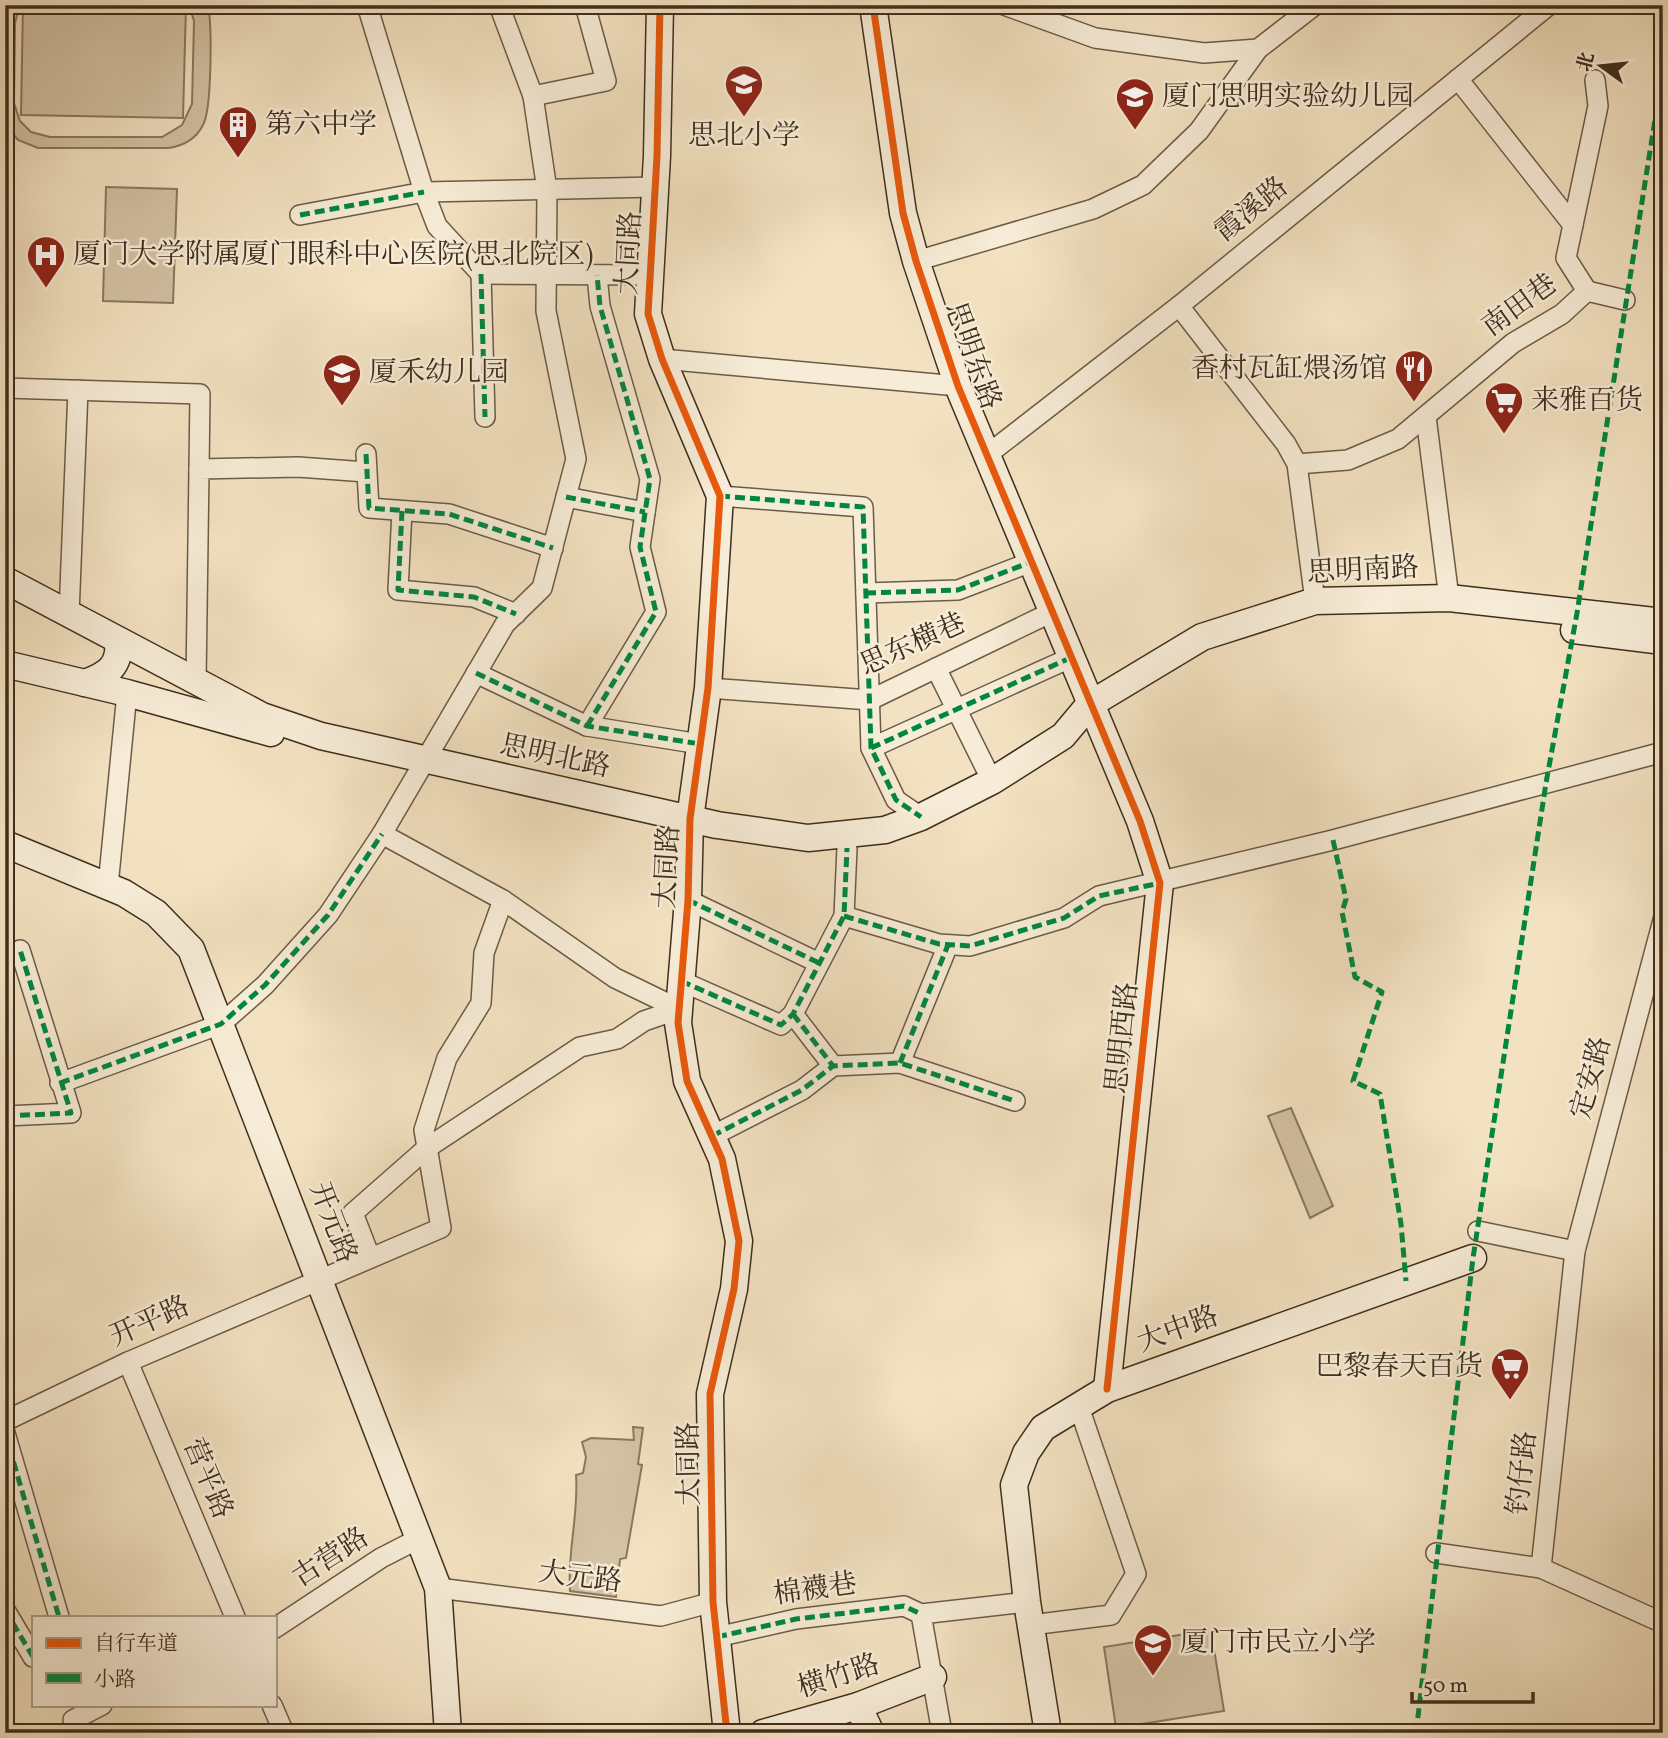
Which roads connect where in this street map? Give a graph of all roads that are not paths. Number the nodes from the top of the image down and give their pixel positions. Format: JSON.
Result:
{"nodes":[{"id":1,"x":367,"y":5,"type":"edge"},
{"id":2,"x":499,"y":5,"type":"edge"},
{"id":3,"x":585,"y":5,"type":"edge"},
{"id":4,"x":660,"y":5,"type":"edge"},
{"id":5,"x":873,"y":5,"type":"edge"},
{"id":6,"x":1004,"y":5,"type":"edge"},
{"id":7,"x":1315,"y":5,"type":"edge"},
{"id":8,"x":1549,"y":5,"type":"edge"},
{"id":9,"x":1258,"y":49,"type":"junction"},
{"id":10,"x":1458,"y":79,"type":"junction"},
{"id":11,"x":1595,"y":80,"type":"dead end"},
{"id":12,"x":533,"y":96,"type":"junction"},
{"id":13,"x":655,"y":187,"type":"junction"},
{"id":14,"x":547,"y":190,"type":"junction"},
{"id":15,"x":424,"y":192,"type":"junction"},
{"id":16,"x":300,"y":215,"type":"dead end"},
{"id":17,"x":1573,"y":225,"type":"junction"},
{"id":18,"x":916,"y":261,"type":"junction"},
{"id":19,"x":481,"y":274,"type":"junction"},
{"id":20,"x":546,"y":274,"type":"junction"},
{"id":21,"x":597,"y":275,"type":"junction"},
{"id":22,"x":650,"y":275,"type":"junction"},
{"id":23,"x":1587,"y":291,"type":"junction"},
{"id":24,"x":1625,"y":300,"type":"dead end"},
{"id":25,"x":1179,"y":306,"type":"junction"},
{"id":26,"x":662,"y":359,"type":"junction"},
{"id":27,"x":958,"y":386,"type":"junction"},
{"id":28,"x":5,"y":388,"type":"edge"},
{"id":29,"x":78,"y":390,"type":"junction"},
{"id":30,"x":485,"y":417,"type":"dead end"},
{"id":31,"x":1426,"y":417,"type":"junction"},
{"id":32,"x":987,"y":455,"type":"junction"},
{"id":33,"x":1297,"y":464,"type":"junction"},
{"id":34,"x":199,"y":469,"type":"junction"},
{"id":35,"x":720,"y":496,"type":"junction"},
{"id":36,"x":566,"y":497,"type":"junction"},
{"id":37,"x":402,"y":511,"type":"junction"},
{"id":38,"x":645,"y":512,"type":"junction"},
{"id":39,"x":553,"y":548,"type":"junction"},
{"id":40,"x":1031,"y":562,"type":"junction"},
{"id":41,"x":5,"y":580,"type":"edge"},
{"id":42,"x":866,"y":593,"type":"junction"},
{"id":43,"x":1449,"y":598,"type":"junction"},
{"id":44,"x":1315,"y":601,"type":"junction"},
{"id":45,"x":1052,"y":612,"type":"junction"},
{"id":46,"x":69,"y":614,"type":"junction"},
{"id":47,"x":516,"y":614,"type":"junction"},
{"id":48,"x":1663,"y":622,"type":"edge"},
{"id":49,"x":118,"y":641,"type":"junction"},
{"id":50,"x":1663,"y":641,"type":"edge"},
{"id":51,"x":1070,"y":658,"type":"junction"},
{"id":52,"x":5,"y":664,"type":"edge"},
{"id":53,"x":936,"y":668,"type":"junction"},
{"id":54,"x":476,"y":673,"type":"junction"},
{"id":55,"x":85,"y":683,"type":"junction"},
{"id":56,"x":196,"y":683,"type":"junction"},
{"id":57,"x":708,"y":688,"type":"junction"},
{"id":58,"x":127,"y":693,"type":"junction"},
{"id":59,"x":870,"y":700,"type":"junction"},
{"id":60,"x":956,"y":710,"type":"junction"},
{"id":61,"x":1093,"y":713,"type":"junction"},
{"id":62,"x":587,"y":726,"type":"junction"},
{"id":63,"x":700,"y":744,"type":"junction"},
{"id":64,"x":871,"y":748,"type":"junction"},
{"id":65,"x":1663,"y":752,"type":"edge"},
{"id":66,"x":422,"y":766,"type":"junction"},
{"id":67,"x":992,"y":781,"type":"junction"},
{"id":68,"x":921,"y":817,"type":"junction"},
{"id":69,"x":690,"y":826,"type":"junction"},
{"id":70,"x":382,"y":834,"type":"junction"},
{"id":71,"x":5,"y":844,"type":"edge"},
{"id":72,"x":846,"y":848,"type":"junction"},
{"id":73,"x":1160,"y":883,"type":"junction"},
{"id":74,"x":108,"y":886,"type":"junction"},
{"id":75,"x":503,"y":900,"type":"junction"},
{"id":76,"x":688,"y":900,"type":"junction"},
{"id":77,"x":844,"y":916,"type":"junction"},
{"id":78,"x":1663,"y":920,"type":"edge"},
{"id":79,"x":948,"y":945,"type":"junction"},
{"id":80,"x":20,"y":950,"type":"dead end"},
{"id":81,"x":819,"y":963,"type":"junction"},
{"id":82,"x":681,"y":981,"type":"junction"},
{"id":83,"x":679,"y":1009,"type":"junction"},
{"id":84,"x":793,"y":1014,"type":"junction"},
{"id":85,"x":221,"y":1024,"type":"junction"},
{"id":86,"x":900,"y":1063,"type":"junction"},
{"id":87,"x":833,"y":1066,"type":"junction"},
{"id":88,"x":60,"y":1083,"type":"junction"},
{"id":89,"x":1015,"y":1101,"type":"dead end"},
{"id":90,"x":5,"y":1116,"type":"edge"},
{"id":91,"x":712,"y":1136,"type":"junction"},
{"id":92,"x":427,"y":1148,"type":"junction"},
{"id":93,"x":1478,"y":1231,"type":"dead end"},
{"id":94,"x":1575,"y":1251,"type":"junction"},
{"id":95,"x":370,"y":1258,"type":"junction"},
{"id":96,"x":1473,"y":1258,"type":"dead end"},
{"id":97,"x":320,"y":1278,"type":"junction"},
{"id":98,"x":128,"y":1362,"type":"junction"},
{"id":99,"x":1107,"y":1389,"type":"junction"},
{"id":100,"x":1079,"y":1407,"type":"junction"},
{"id":101,"x":5,"y":1421,"type":"edge"},
{"id":102,"x":5,"y":1433,"type":"edge"},
{"id":103,"x":420,"y":1538,"type":"junction"},
{"id":104,"x":1436,"y":1553,"type":"dead end"},
{"id":105,"x":1541,"y":1568,"type":"junction"},
{"id":106,"x":439,"y":1588,"type":"junction"},
{"id":107,"x":713,"y":1602,"type":"junction"},
{"id":108,"x":5,"y":1610,"type":"edge"},
{"id":109,"x":921,"y":1614,"type":"junction"},
{"id":110,"x":1029,"y":1614,"type":"junction"},
{"id":111,"x":59,"y":1616,"type":"edge"},
{"id":112,"x":234,"y":1616,"type":"edge"},
{"id":113,"x":1663,"y":1623,"type":"edge"},
{"id":114,"x":276,"y":1627,"type":"edge"},
{"id":115,"x":717,"y":1637,"type":"junction"},
{"id":116,"x":32,"y":1655,"type":"edge"},
{"id":117,"x":933,"y":1678,"type":"junction"},
{"id":118,"x":96,"y":1706,"type":"edge"},
{"id":119,"x":272,"y":1706,"type":"edge"},
{"id":120,"x":858,"y":1706,"type":"junction"},
{"id":121,"x":74,"y":1720,"type":"dead end"},
{"id":122,"x":812,"y":1726,"type":"edge"},
{"id":123,"x":284,"y":1733,"type":"edge"},
{"id":124,"x":448,"y":1733,"type":"edge"},
{"id":125,"x":727,"y":1733,"type":"edge"},
{"id":126,"x":763,"y":1733,"type":"edge"},
{"id":127,"x":871,"y":1733,"type":"edge"},
{"id":128,"x":942,"y":1733,"type":"edge"},
{"id":129,"x":1048,"y":1733,"type":"edge"}],
"edges":[{"from":1,"to":15,"type":"street"},
{"from":2,"to":12,"type":"street"},
{"from":3,"to":12,"type":"street"},
{"from":4,"to":13,"type":"street","name":"大同路"},
{"from":5,"to":18,"type":"street","name":"思明东路"},
{"from":6,"to":9,"type":"street"},
{"from":7,"to":9,"type":"street"},
{"from":8,"to":10,"type":"street","name":"霞溪路"},
{"from":9,"to":18,"type":"street"},
{"from":10,"to":17,"type":"street"},
{"from":10,"to":25,"type":"street","name":"霞溪路"},
{"from":11,"to":17,"type":"street","name":"南田巷"},
{"from":12,"to":14,"type":"street"},
{"from":13,"to":14,"type":"street"},
{"from":13,"to":22,"type":"street","name":"大同路"},
{"from":14,"to":15,"type":"street"},
{"from":14,"to":20,"type":"street"},
{"from":15,"to":16,"type":"street"},
{"from":15,"to":19,"type":"street"},
{"from":17,"to":23,"type":"street","name":"南田巷"},
{"from":18,"to":27,"type":"street","name":"思明东路"},
{"from":19,"to":20,"type":"street"},
{"from":19,"to":30,"type":"street"},
{"from":20,"to":21,"type":"street"},
{"from":20,"to":36,"type":"street"},
{"from":21,"to":22,"type":"street"},
{"from":21,"to":38,"type":"street"},
{"from":22,"to":26,"type":"street","name":"大同路"},
{"from":23,"to":24,"type":"street"},
{"from":23,"to":31,"type":"street","name":"南田巷"},
{"from":25,"to":32,"type":"street","name":"霞溪路"},
{"from":25,"to":33,"type":"street"},
{"from":26,"to":27,"type":"street"},
{"from":26,"to":35,"type":"street","name":"大同路"},
{"from":27,"to":32,"type":"street","name":"思明东路"},
{"from":28,"to":29,"type":"street"},
{"from":29,"to":34,"type":"street"},
{"from":29,"to":46,"type":"street"},
{"from":31,"to":33,"type":"street","name":"南田巷"},
{"from":31,"to":43,"type":"street"},
{"from":32,"to":40,"type":"street","name":"思明东路"},
{"from":33,"to":44,"type":"street"},
{"from":34,"to":37,"type":"street"},
{"from":34,"to":56,"type":"street"},
{"from":35,"to":42,"type":"street"},
{"from":35,"to":57,"type":"street","name":"大同路"},
{"from":36,"to":38,"type":"street"},
{"from":36,"to":39,"type":"street"},
{"from":37,"to":39,"type":"street"},
{"from":37,"to":47,"type":"street"},
{"from":38,"to":62,"type":"street"},
{"from":39,"to":47,"type":"street"},
{"from":40,"to":42,"type":"street"},
{"from":40,"to":45,"type":"street","name":"思明东路"},
{"from":41,"to":46,"type":"street","name":"思明北路"},
{"from":42,"to":59,"type":"street"},
{"from":43,"to":44,"type":"street","name":"思明南路"},
{"from":43,"to":48,"type":"street","name":"思明南路"},
{"from":44,"to":61,"type":"street","name":"思明南路"},
{"from":45,"to":51,"type":"street","name":"思明东路"},
{"from":45,"to":53,"type":"street","name":"思东横巷"},
{"from":46,"to":49,"type":"street","name":"思明北路"},
{"from":47,"to":54,"type":"street"},
{"from":49,"to":55,"type":"street"},
{"from":49,"to":56,"type":"street","name":"思明北路"},
{"from":50,"to":61,"type":"street","name":"思明南路"},
{"from":51,"to":60,"type":"street"},
{"from":51,"to":61,"type":"street","name":"思明东路"},
{"from":52,"to":55,"type":"street","name":"思明北路"},
{"from":53,"to":59,"type":"street","name":"思东横巷"},
{"from":53,"to":60,"type":"street"},
{"from":54,"to":62,"type":"street"},
{"from":54,"to":66,"type":"street"},
{"from":55,"to":58,"type":"street","name":"思明北路"},
{"from":56,"to":66,"type":"street","name":"思明北路"},
{"from":57,"to":59,"type":"street","name":"思东横巷"},
{"from":57,"to":63,"type":"street","name":"大同路"},
{"from":58,"to":66,"type":"street","name":"思明北路"},
{"from":58,"to":74,"type":"street"},
{"from":59,"to":64,"type":"street"},
{"from":60,"to":64,"type":"street"},
{"from":60,"to":67,"type":"street"},
{"from":61,"to":67,"type":"street","name":"思明北路"},
{"from":61,"to":72,"type":"street","name":"思明北路"},
{"from":61,"to":73,"type":"street","name":"思明西路"},
{"from":62,"to":63,"type":"street"},
{"from":63,"to":69,"type":"street","name":"大同路"},
{"from":64,"to":68,"type":"street"},
{"from":65,"to":73,"type":"street"},
{"from":66,"to":69,"type":"street","name":"思明北路"},
{"from":66,"to":70,"type":"street"},
{"from":67,"to":68,"type":"street","name":"思明北路"},
{"from":68,"to":69,"type":"street","name":"思明北路"},
{"from":69,"to":72,"type":"street","name":"思明北路"},
{"from":69,"to":76,"type":"street","name":"大同路"},
{"from":70,"to":75,"type":"street"},
{"from":70,"to":85,"type":"street"},
{"from":71,"to":74,"type":"street","name":"开元路"},
{"from":72,"to":77,"type":"street"},
{"from":73,"to":79,"type":"street"},
{"from":73,"to":99,"type":"street","name":"思明西路"},
{"from":74,"to":85,"type":"street","name":"开元路"},
{"from":75,"to":83,"type":"street"},
{"from":75,"to":92,"type":"street"},
{"from":76,"to":81,"type":"street"},
{"from":76,"to":82,"type":"street","name":"大同路"},
{"from":77,"to":79,"type":"street"},
{"from":77,"to":81,"type":"street"},
{"from":78,"to":94,"type":"street","name":"定安路"},
{"from":79,"to":86,"type":"street"},
{"from":80,"to":88,"type":"street"},
{"from":81,"to":84,"type":"street"},
{"from":82,"to":83,"type":"street","name":"大同路"},
{"from":82,"to":84,"type":"street"},
{"from":83,"to":91,"type":"street","name":"大同路"},
{"from":83,"to":92,"type":"street"},
{"from":84,"to":87,"type":"street"},
{"from":85,"to":88,"type":"street"},
{"from":85,"to":97,"type":"street","name":"开元路"},
{"from":86,"to":87,"type":"street"},
{"from":86,"to":89,"type":"street"},
{"from":87,"to":91,"type":"street"},
{"from":88,"to":90,"type":"street"},
{"from":91,"to":107,"type":"street","name":"大同路"},
{"from":92,"to":95,"type":"street"},
{"from":92,"to":95,"type":"street","name":"开平路"},
{"from":93,"to":94,"type":"street"},
{"from":94,"to":105,"type":"street","name":"钓仔路"},
{"from":95,"to":97,"type":"street","name":"开平路"},
{"from":96,"to":99,"type":"street","name":"大中路"},
{"from":97,"to":98,"type":"street","name":"开平路"},
{"from":97,"to":103,"type":"street","name":"开元路"},
{"from":98,"to":101,"type":"street","name":"开平路"},
{"from":98,"to":112,"type":"street","name":"营平路"},
{"from":99,"to":100,"type":"street","name":"大中路"},
{"from":100,"to":110,"type":"street","name":"大中路"},
{"from":100,"to":110,"type":"street","name":"棉襪巷"},
{"from":102,"to":111,"type":"street"},
{"from":103,"to":106,"type":"street","name":"开元路"},
{"from":103,"to":114,"type":"street","name":"古营路"},
{"from":104,"to":105,"type":"street"},
{"from":105,"to":113,"type":"street"},
{"from":106,"to":107,"type":"street","name":"大元路"},
{"from":106,"to":124,"type":"street","name":"开元路"},
{"from":107,"to":115,"type":"street","name":"大同路"},
{"from":108,"to":116,"type":"street"},
{"from":109,"to":110,"type":"street","name":"棉襪巷"},
{"from":109,"to":115,"type":"street","name":"棉襪巷"},
{"from":109,"to":117,"type":"street"},
{"from":110,"to":129,"type":"street","name":"大中路"},
{"from":115,"to":125,"type":"street","name":"大同路"},
{"from":117,"to":120,"type":"street","name":"横竹路"},
{"from":117,"to":128,"type":"street"},
{"from":118,"to":121,"type":"street"},
{"from":119,"to":123,"type":"street"},
{"from":120,"to":122,"type":"street","name":"横竹路"},
{"from":120,"to":127,"type":"street"},
{"from":122,"to":126,"type":"street","name":"横竹路"}]}
